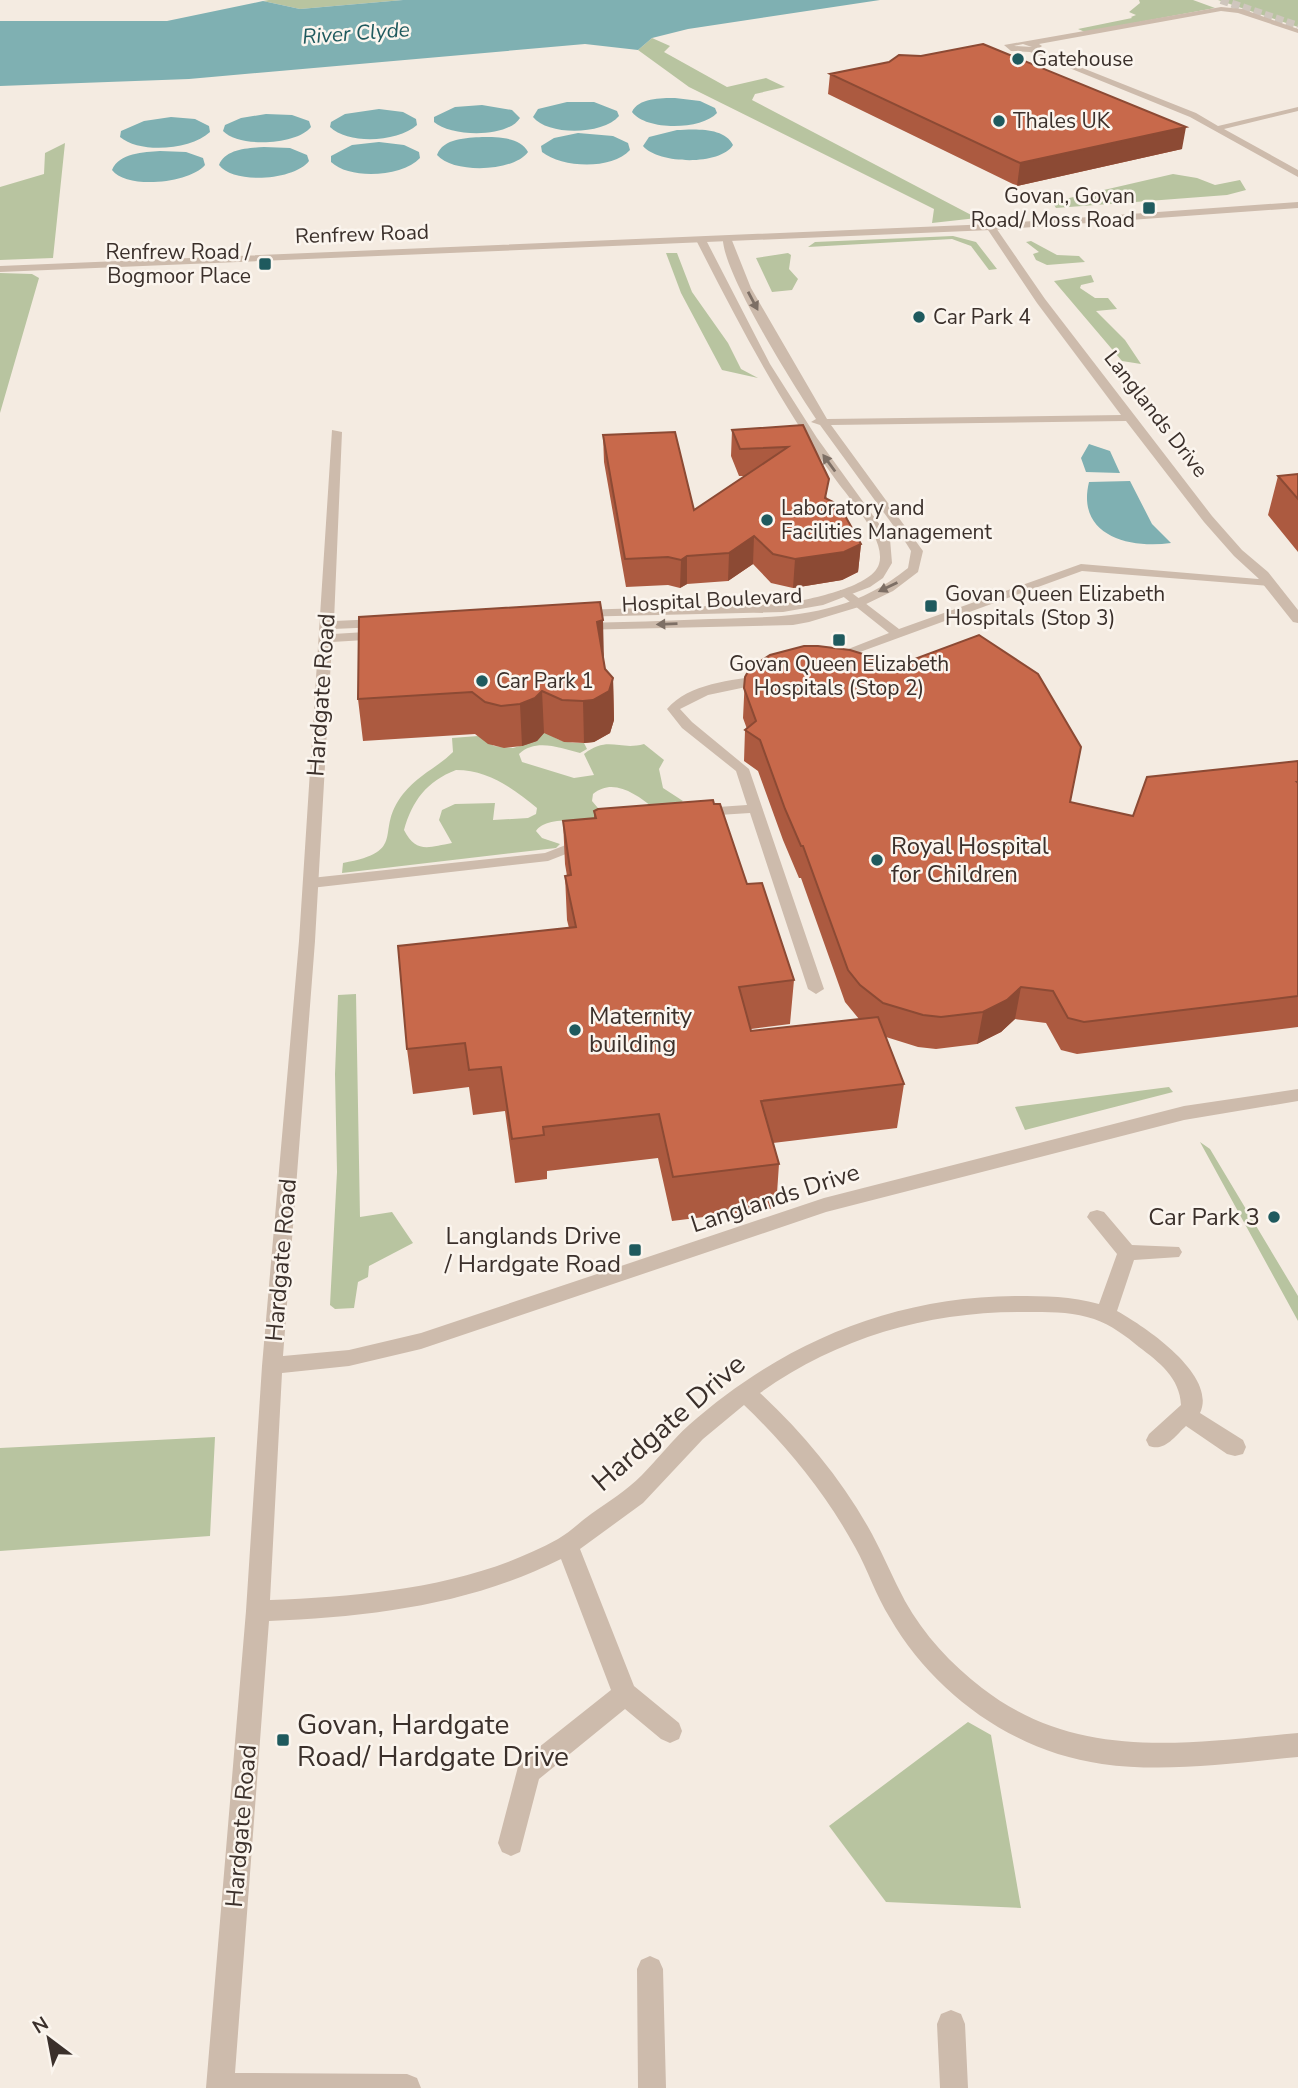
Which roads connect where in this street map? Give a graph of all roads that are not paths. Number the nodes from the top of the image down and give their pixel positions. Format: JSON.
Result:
{"nodes":[{"id":1,"x":1298,"y":32,"type":"edge"},
{"id":2,"x":1298,"y":109,"type":"edge"},
{"id":3,"x":1218,"y":128,"type":"junction"},
{"id":4,"x":1298,"y":174,"type":"edge"},
{"id":5,"x":1298,"y":196,"type":"edge"},
{"id":6,"x":1298,"y":205,"type":"edge"},
{"id":7,"x":1248,"y":208,"type":"junction"},
{"id":8,"x":991,"y":227,"type":"junction"},
{"id":9,"x":726,"y":238,"type":"junction"},
{"id":10,"x":701,"y":240,"type":"junction"},
{"id":11,"x":0,"y":268,"type":"edge"},
{"id":12,"x":1129,"y":418,"type":"junction"},
{"id":13,"x":825,"y":422,"type":"junction"},
{"id":14,"x":802,"y":423,"type":"junction"},
{"id":15,"x":336,"y":432,"type":"dead end"},
{"id":16,"x":1270,"y":583,"type":"junction"},
{"id":17,"x":844,"y":592,"type":"junction"},
{"id":18,"x":855,"y":602,"type":"junction"},
{"id":19,"x":566,"y":614,"type":"edge"},
{"id":20,"x":1298,"y":619,"type":"edge"},
{"id":21,"x":560,"y":627,"type":"edge"},
{"id":22,"x":396,"y":629,"type":"edge"},
{"id":23,"x":326,"y":631,"type":"junction"},
{"id":24,"x":898,"y":634,"type":"junction"},
{"id":25,"x":816,"y":664,"type":"edge"},
{"id":26,"x":781,"y":676,"type":"edge"},
{"id":27,"x":755,"y":809,"type":"junction"},
{"id":28,"x":688,"y":813,"type":"edge"},
{"id":29,"x":600,"y":835,"type":"edge"},
{"id":30,"x":311,"y":883,"type":"junction"},
{"id":31,"x":816,"y":989,"type":"dead end"},
{"id":32,"x":1298,"y":1095,"type":"edge"},
{"id":33,"x":1097,"y":1217,"type":"dead end"},
{"id":34,"x":1172,"y":1252,"type":"dead end"},
{"id":35,"x":1126,"y":1253,"type":"junction"},
{"id":36,"x":1106,"y":1313,"type":"junction"},
{"id":37,"x":272,"y":1366,"type":"junction"},
{"id":38,"x":744,"y":1391,"type":"junction"},
{"id":39,"x":1186,"y":1415,"type":"junction"},
{"id":40,"x":1157,"y":1440,"type":"dead end"},
{"id":41,"x":1235,"y":1447,"type":"dead end"},
{"id":42,"x":567,"y":1545,"type":"junction"},
{"id":43,"x":258,"y":1611,"type":"junction"},
{"id":44,"x":625,"y":1694,"type":"junction"},
{"id":45,"x":670,"y":1731,"type":"dead end"},
{"id":46,"x":1298,"y":1745,"type":"edge"},
{"id":47,"x":511,"y":1843,"type":"dead end"},
{"id":48,"x":650,"y":1969,"type":"dead end"},
{"id":49,"x":951,"y":2024,"type":"dead end"},
{"id":50,"x":220,"y":2088,"type":"edge"},
{"id":51,"x":407,"y":2088,"type":"edge"},
{"id":52,"x":652,"y":2088,"type":"edge"},
{"id":53,"x":954,"y":2088,"type":"edge"}],
"edges":[{"from":1,"to":3,"type":"street"},
{"from":2,"to":3,"type":"street"},
{"from":3,"to":4,"type":"street"},
{"from":5,"to":7,"type":"street"},
{"from":6,"to":7,"type":"street"},
{"from":7,"to":8,"type":"street","name":"Renfrew Road"},
{"from":8,"to":9,"type":"street","name":"Renfrew Road"},
{"from":8,"to":12,"type":"street","name":"Langlands Drive"},
{"from":9,"to":10,"type":"street","name":"Renfrew Road"},
{"from":9,"to":13,"type":"street","name":"Hospital Boulevard","one_way":true},
{"from":10,"to":11,"type":"street","name":"Renfrew Road"},
{"from":10,"to":14,"type":"street","name":"Hospital Boulevard"},
{"from":12,"to":13,"type":"street"},
{"from":12,"to":16,"type":"street","name":"Langlands Drive"},
{"from":13,"to":14,"type":"street"},
{"from":13,"to":18,"type":"street","name":"Hospital Boulevard","one_way":true},
{"from":17,"to":14,"type":"street","name":"Hospital Boulevard","one_way":true},
{"from":15,"to":23,"type":"street","name":"Hardgate Road"},
{"from":16,"to":20,"type":"street","name":"Langlands Drive"},
{"from":16,"to":24,"type":"street"},
{"from":17,"to":18,"type":"street"},
{"from":17,"to":19,"type":"street","name":"Hospital Boulevard"},
{"from":18,"to":21,"type":"street","name":"Hospital Boulevard","one_way":true},
{"from":18,"to":24,"type":"street"},
{"from":22,"to":23,"type":"street"},
{"from":23,"to":30,"type":"street","name":"Hardgate Road"},
{"from":24,"to":25,"type":"street"},
{"from":26,"to":27,"type":"street"},
{"from":27,"to":28,"type":"street"},
{"from":27,"to":31,"type":"street"},
{"from":29,"to":30,"type":"street"},
{"from":30,"to":37,"type":"street","name":"Hardgate Road"},
{"from":32,"to":37,"type":"street","name":"Langlands Drive"},
{"from":33,"to":35,"type":"street"},
{"from":34,"to":35,"type":"street"},
{"from":35,"to":36,"type":"street"},
{"from":36,"to":38,"type":"street","name":"Hardgate Drive"},
{"from":36,"to":39,"type":"street","name":"Hardgate Drive"},
{"from":37,"to":43,"type":"street","name":"Hardgate Road"},
{"from":38,"to":42,"type":"street","name":"Hardgate Drive"},
{"from":38,"to":46,"type":"street"},
{"from":39,"to":40,"type":"street"},
{"from":39,"to":41,"type":"street"},
{"from":42,"to":43,"type":"street","name":"Hardgate Drive"},
{"from":42,"to":44,"type":"street"},
{"from":43,"to":50,"type":"street","name":"Hardgate Road"},
{"from":44,"to":45,"type":"street"},
{"from":44,"to":47,"type":"street"},
{"from":48,"to":52,"type":"street"},
{"from":49,"to":53,"type":"street"},
{"from":50,"to":51,"type":"street"}]}
